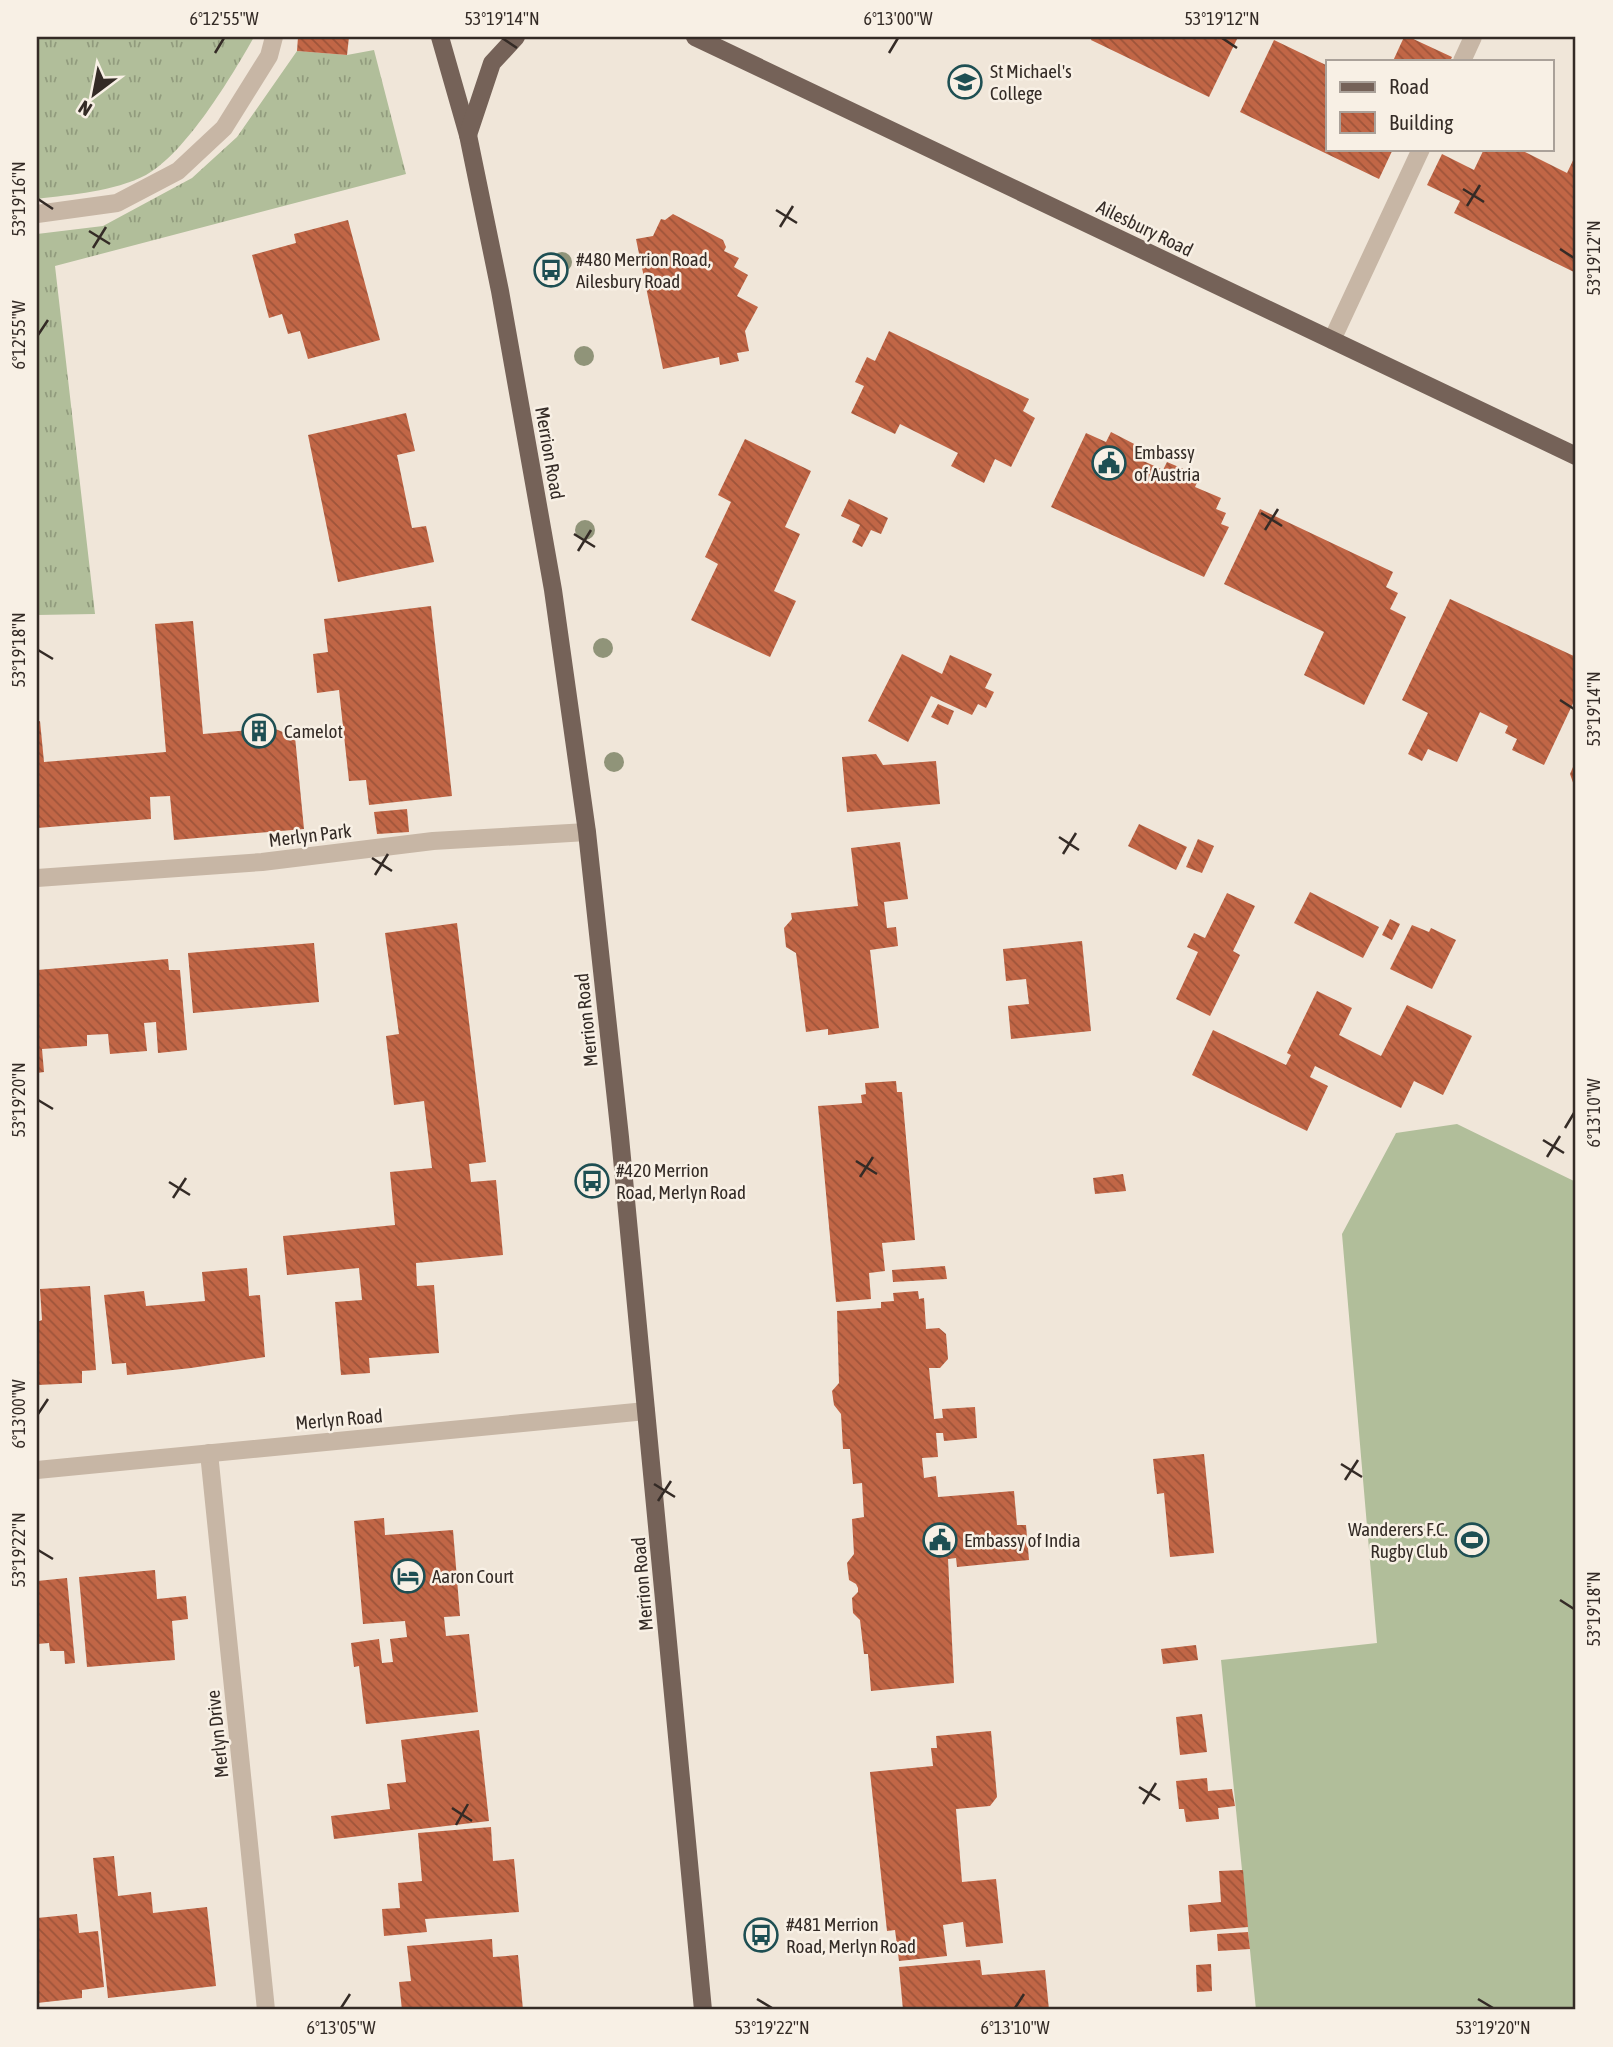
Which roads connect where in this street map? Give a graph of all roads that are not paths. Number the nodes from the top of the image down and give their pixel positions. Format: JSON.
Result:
{"nodes":[{"id":1,"x":274,"y":37,"type":"edge"},
{"id":2,"x":440,"y":37,"type":"edge"},
{"id":3,"x":516,"y":37,"type":"edge"},
{"id":4,"x":695,"y":37,"type":"edge"},
{"id":5,"x":1473,"y":37,"type":"edge"},
{"id":6,"x":1462,"y":60,"type":"edge"},
{"id":7,"x":467,"y":135,"type":"junction"},
{"id":8,"x":1421,"y":150,"type":"edge"},
{"id":9,"x":37,"y":214,"type":"edge"},
{"id":10,"x":1332,"y":340,"type":"junction"},
{"id":11,"x":1576,"y":456,"type":"edge"},
{"id":12,"x":587,"y":832,"type":"junction"},
{"id":13,"x":37,"y":878,"type":"edge"},
{"id":14,"x":646,"y":1411,"type":"junction"},
{"id":15,"x":209,"y":1453,"type":"junction"},
{"id":16,"x":37,"y":1470,"type":"edge"},
{"id":17,"x":266,"y":2010,"type":"edge"},
{"id":18,"x":703,"y":2010,"type":"edge"}],
"edges":[{"from":1,"to":9,"type":"street"},
{"from":2,"to":7,"type":"main road","name":"Merrion Road"},
{"from":3,"to":7,"type":"main road"},
{"from":4,"to":10,"type":"main road","name":"Ailesbury Road"},
{"from":5,"to":6,"type":"street"},
{"from":7,"to":12,"type":"main road","name":"Merrion Road"},
{"from":8,"to":10,"type":"street"},
{"from":10,"to":11,"type":"main road","name":"Ailesbury Road"},
{"from":12,"to":13,"type":"street","name":"Merlyn Park"},
{"from":12,"to":14,"type":"main road","name":"Merrion Road"},
{"from":14,"to":15,"type":"street","name":"Merlyn Road"},
{"from":14,"to":18,"type":"main road","name":"Merrion Road"},
{"from":15,"to":16,"type":"street","name":"Merlyn Road"},
{"from":15,"to":17,"type":"street","name":"Merlyn Drive"}]}
